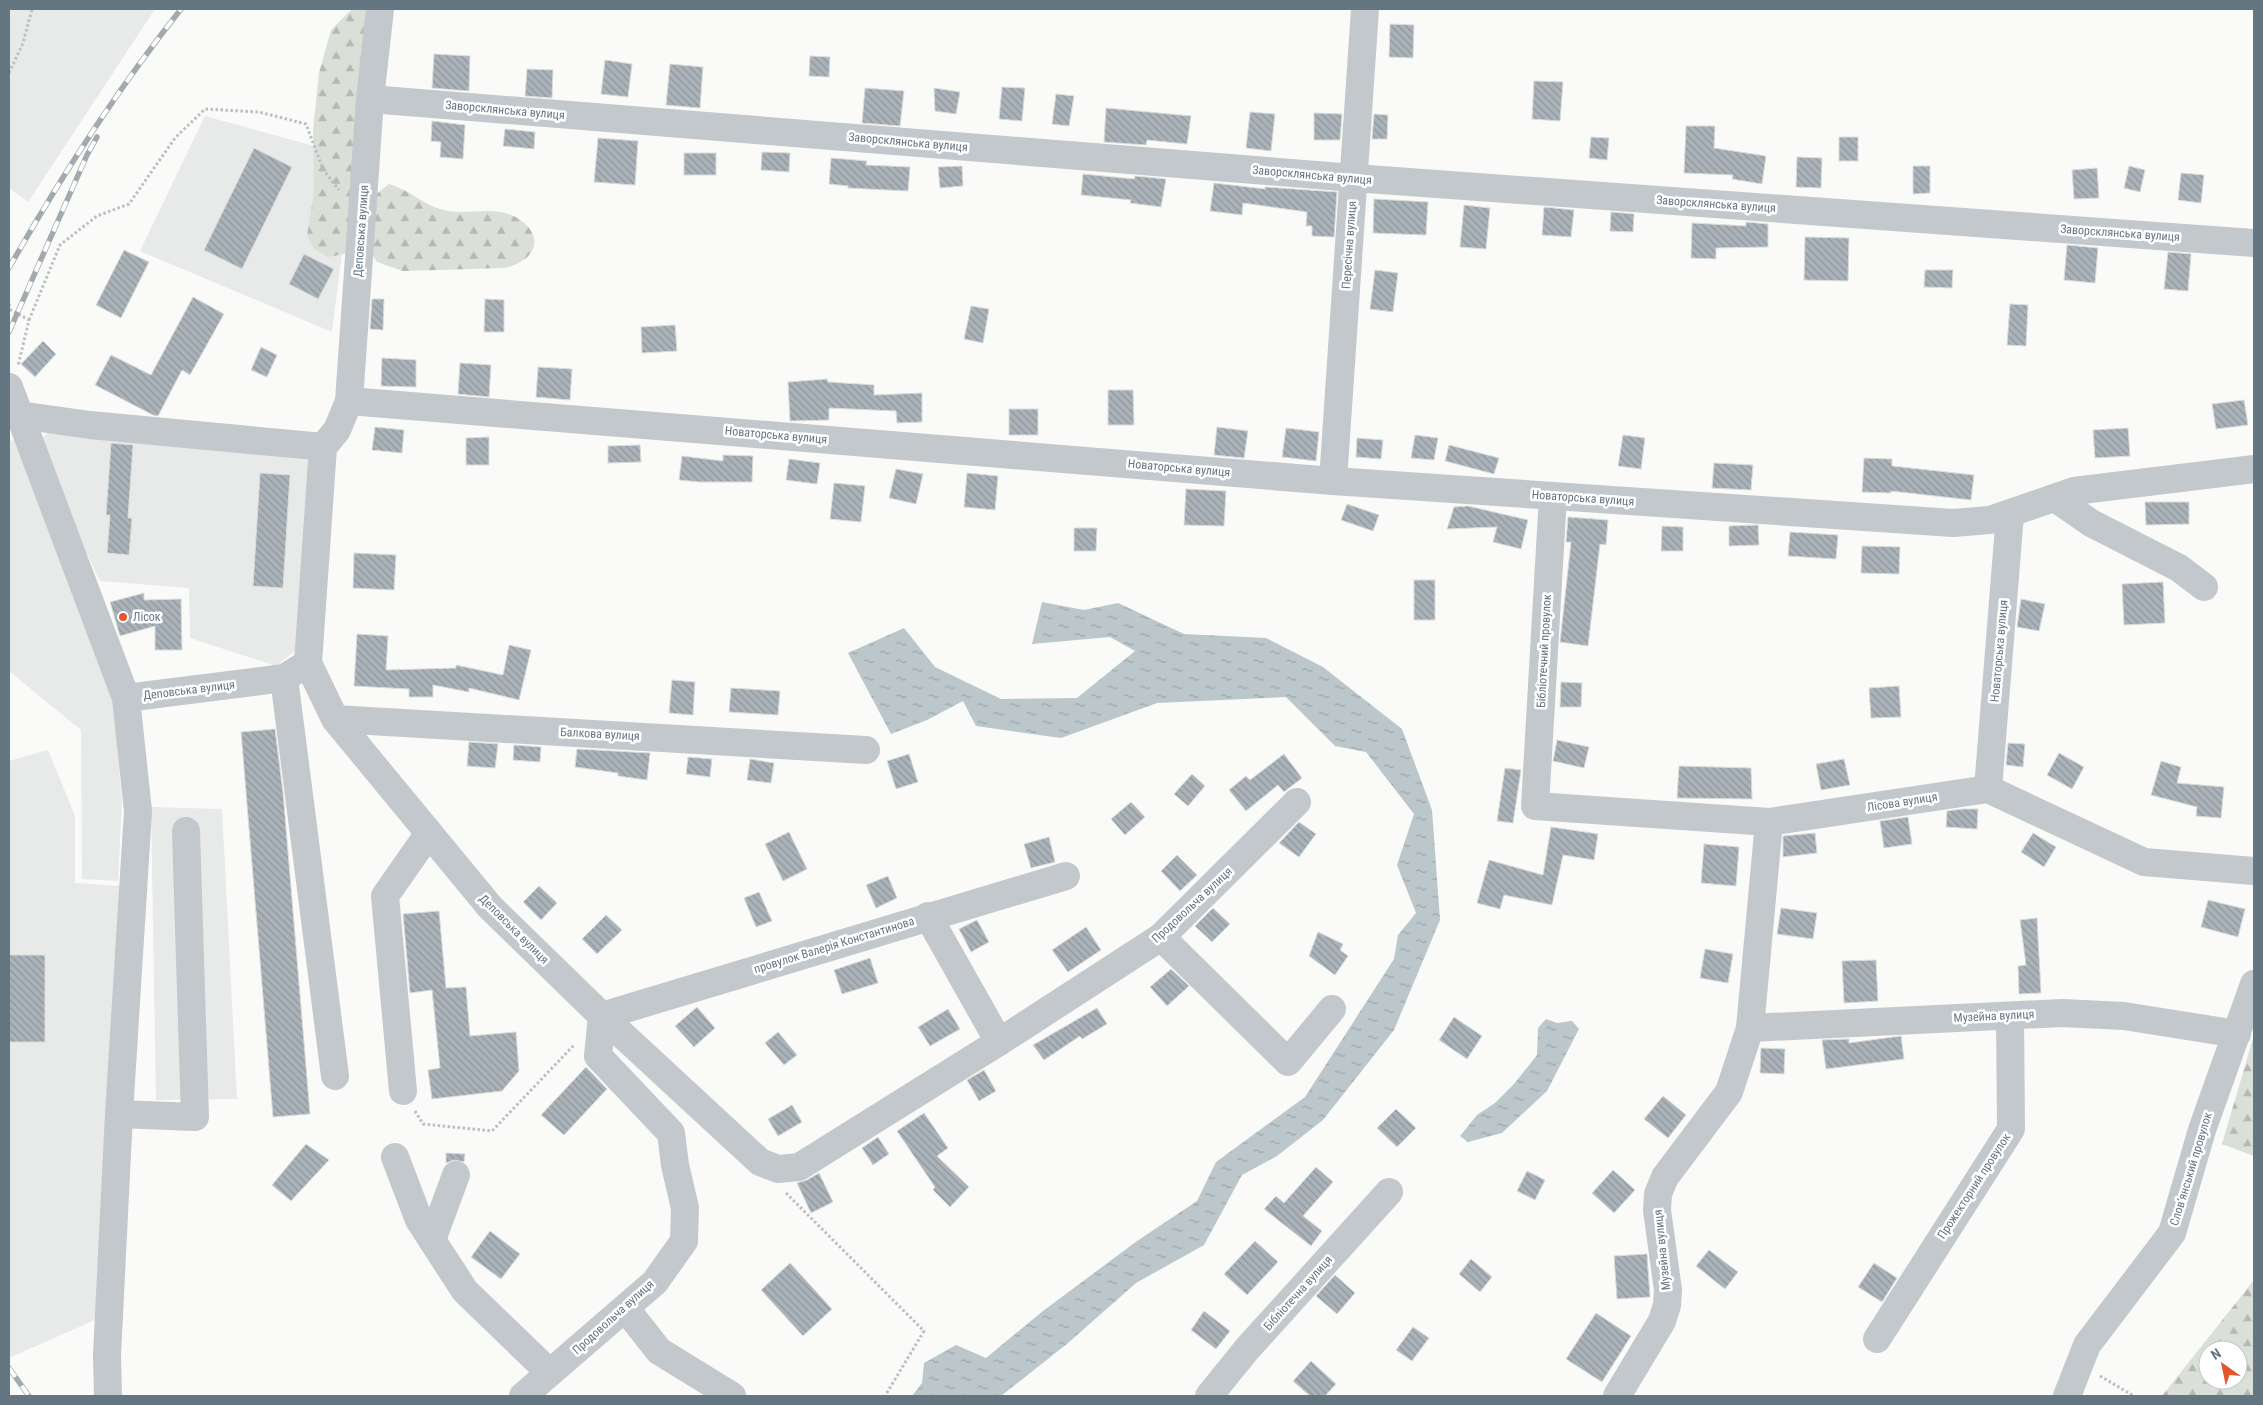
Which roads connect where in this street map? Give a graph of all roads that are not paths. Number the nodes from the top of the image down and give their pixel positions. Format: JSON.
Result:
{"nodes":[{"id":1,"x":380,"y":9,"type":"edge"},
{"id":2,"x":1365,"y":9,"type":"edge"},
{"id":3,"x":370,"y":99,"type":"junction"},
{"id":4,"x":1354,"y":178,"type":"junction"},
{"id":5,"x":2254,"y":242,"type":"edge"},
{"id":6,"x":15,"y":380,"type":"edge"},
{"id":7,"x":348,"y":401,"type":"junction"},
{"id":8,"x":19,"y":415,"type":"junction"},
{"id":9,"x":323,"y":446,"type":"junction"},
{"id":10,"x":2254,"y":469,"type":"edge"},
{"id":11,"x":1333,"y":481,"type":"junction"},
{"id":12,"x":1553,"y":496,"type":"junction"},
{"id":13,"x":2055,"y":498,"type":"junction"},
{"id":14,"x":2010,"y":514,"type":"junction"},
{"id":15,"x":2204,"y":587,"type":"dead end"},
{"id":16,"x":308,"y":663,"type":"junction"},
{"id":17,"x":284,"y":678,"type":"junction"},
{"id":18,"x":126,"y":698,"type":"junction"},
{"id":19,"x":335,"y":719,"type":"junction"},
{"id":20,"x":866,"y":750,"type":"dead end"},
{"id":21,"x":1988,"y":789,"type":"junction"},
{"id":22,"x":1297,"y":802,"type":"dead end"},
{"id":23,"x":1535,"y":806,"type":"joint"},
{"id":24,"x":1769,"y":822,"type":"junction"},
{"id":25,"x":186,"y":831,"type":"dead end"},
{"id":26,"x":429,"y":833,"type":"junction"},
{"id":27,"x":2254,"y":870,"type":"edge"},
{"id":28,"x":1066,"y":876,"type":"dead end"},
{"id":29,"x":928,"y":916,"type":"junction"},
{"id":30,"x":1160,"y":938,"type":"junction"},
{"id":31,"x":2254,"y":984,"type":"edge"},
{"id":32,"x":1332,"y":1009,"type":"dead end"},
{"id":33,"x":602,"y":1016,"type":"junction"},
{"id":34,"x":2010,"y":1016,"type":"junction"},
{"id":35,"x":1750,"y":1028,"type":"junction"},
{"id":36,"x":2237,"y":1034,"type":"junction"},
{"id":37,"x":999,"y":1042,"type":"junction"},
{"id":38,"x":335,"y":1076,"type":"dead end"},
{"id":39,"x":403,"y":1091,"type":"road end"},
{"id":40,"x":118,"y":1114,"type":"junction"},
{"id":41,"x":395,"y":1158,"type":"dead end"},
{"id":42,"x":760,"y":1162,"type":"joint"},
{"id":43,"x":456,"y":1175,"type":"dead end"},
{"id":44,"x":1389,"y":1192,"type":"dead end"},
{"id":45,"x":432,"y":1240,"type":"junction"},
{"id":46,"x":626,"y":1308,"type":"junction"},
{"id":47,"x":1877,"y":1339,"type":"dead end"},
{"id":48,"x":549,"y":1372,"type":"junction"},
{"id":49,"x":108,"y":1396,"type":"edge"},
{"id":50,"x":523,"y":1396,"type":"edge"},
{"id":51,"x":732,"y":1396,"type":"edge"},
{"id":52,"x":1209,"y":1396,"type":"edge"},
{"id":53,"x":1617,"y":1396,"type":"edge"},
{"id":54,"x":2067,"y":1396,"type":"edge"}],
"edges":[{"from":1,"to":3,"type":"street","name":"Деповська вулиця"},
{"from":2,"to":4,"type":"street","name":"Пересічна вулиця"},
{"from":3,"to":4,"type":"street","name":"Заворсклянська вулиця"},
{"from":3,"to":7,"type":"street","name":"Деповська вулиця"},
{"from":4,"to":5,"type":"street","name":"Заворсклянська вулиця"},
{"from":4,"to":11,"type":"street","name":"Пересічна вулиця"},
{"from":6,"to":8,"type":"street"},
{"from":7,"to":9,"type":"street","name":"Деповська вулиця"},
{"from":7,"to":11,"type":"street","name":"Новаторська вулиця"},
{"from":8,"to":9,"type":"street"},
{"from":8,"to":18,"type":"street"},
{"from":9,"to":16,"type":"street","name":"Деповська вулиця"},
{"from":10,"to":13,"type":"street","name":"Новаторська вулиця"},
{"from":11,"to":12,"type":"street","name":"Новаторська вулиця"},
{"from":12,"to":14,"type":"street","name":"Новаторська вулиця"},
{"from":12,"to":23,"type":"street","name":"Бібліотечний провулок"},
{"from":13,"to":14,"type":"street","name":"Новаторська вулиця"},
{"from":13,"to":15,"type":"street"},
{"from":14,"to":21,"type":"street","name":"Новаторська вулиця"},
{"from":16,"to":17,"type":"street","name":"Деповська вулиця"},
{"from":16,"to":19,"type":"street","name":"Деповська вулиця"},
{"from":17,"to":18,"type":"street","name":"Деповська вулиця"},
{"from":17,"to":38,"type":"street"},
{"from":18,"to":40,"type":"street"},
{"from":19,"to":20,"type":"street","name":"Балкова вулиця"},
{"from":19,"to":26,"type":"street","name":"Деповська вулиця"},
{"from":21,"to":24,"type":"street","name":"Лісова вулиця"},
{"from":21,"to":27,"type":"street"},
{"from":22,"to":30,"type":"street","name":"Продовольча вулиця"},
{"from":23,"to":24,"type":"street","name":"Лісова вулиця"},
{"from":24,"to":35,"type":"street","name":"Музейна вулиця"},
{"from":25,"to":40,"type":"street"},
{"from":26,"to":33,"type":"street","name":"Деповська вулиця"},
{"from":26,"to":39,"type":"street"},
{"from":28,"to":29,"type":"street","name":"провулок Валерія Константинова"},
{"from":29,"to":33,"type":"street","name":"провулок Валерія Константинова"},
{"from":29,"to":37,"type":"street"},
{"from":30,"to":32,"type":"street"},
{"from":30,"to":37,"type":"street","name":"Продовольча вулиця"},
{"from":31,"to":36,"type":"street","name":"Словʼянський провулок"},
{"from":33,"to":42,"type":"street","name":"Деповська вулиця"},
{"from":33,"to":46,"type":"street","name":"Продовольча вулиця"},
{"from":34,"to":35,"type":"street","name":"Музейна вулиця"},
{"from":34,"to":36,"type":"street","name":"Музейна вулиця"},
{"from":34,"to":47,"type":"street","name":"Прожекторний провулок"},
{"from":35,"to":53,"type":"street","name":"Музейна вулиця"},
{"from":36,"to":54,"type":"street","name":"Словʼянський провулок"},
{"from":37,"to":42,"type":"street","name":"Продовольча вулиця"},
{"from":40,"to":49,"type":"street"},
{"from":41,"to":45,"type":"street"},
{"from":43,"to":45,"type":"street"},
{"from":44,"to":52,"type":"street","name":"Бібліотечна вулиця"},
{"from":45,"to":48,"type":"street"},
{"from":46,"to":48,"type":"street","name":"Продовольча вулиця"},
{"from":46,"to":51,"type":"street"},
{"from":48,"to":50,"type":"street","name":"Продовольча вулиця"}]}
